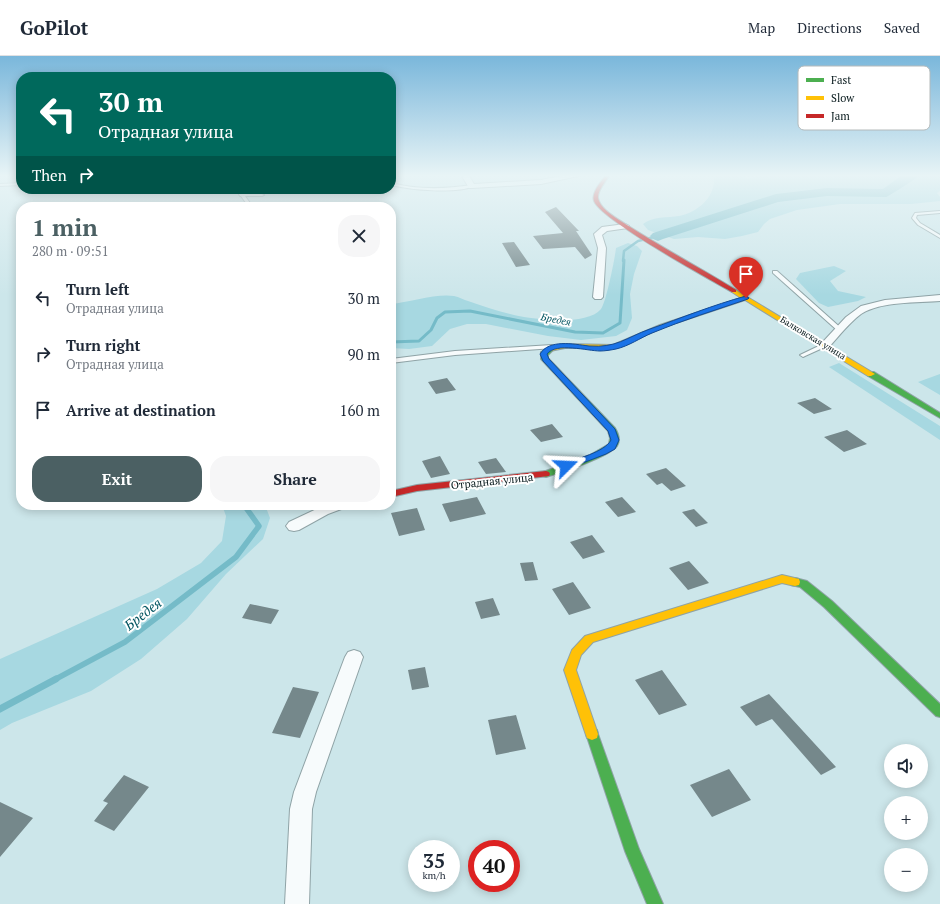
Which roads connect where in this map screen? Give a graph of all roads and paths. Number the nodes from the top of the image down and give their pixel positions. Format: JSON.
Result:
{"nodes":[{"id":1,"x":610,"y":216,"type":"edge"},
{"id":2,"x":915,"y":216,"type":"edge"},
{"id":3,"x":625,"y":226,"type":"junction"},
{"id":4,"x":940,"y":237,"type":"edge"},
{"id":5,"x":775,"y":272,"type":"dead end"},
{"id":6,"x":598,"y":297,"type":"dead end"},
{"id":7,"x":746,"y":298,"type":"junction"},
{"id":8,"x":940,"y":298,"type":"edge"},
{"id":9,"x":840,"y":330,"type":"junction"},
{"id":10,"x":825,"y":345,"type":"junction"},
{"id":11,"x":554,"y":347,"type":"junction"},
{"id":12,"x":804,"y":355,"type":"dead end"},
{"id":13,"x":396,"y":359,"type":"edge"},
{"id":14,"x":940,"y":416,"type":"edge"},
{"id":15,"x":396,"y":493,"type":"edge"},
{"id":16,"x":326,"y":510,"type":"edge"},
{"id":17,"x":294,"y":526,"type":"dead end"},
{"id":18,"x":354,"y":657,"type":"dead end"},
{"id":19,"x":940,"y":712,"type":"edge"},
{"id":20,"x":297,"y":904,"type":"edge"},
{"id":21,"x":655,"y":904,"type":"edge"}],
"edges":[{"from":1,"to":3,"type":"street","name":"Балковская улица"},
{"from":2,"to":4,"type":"lane"},
{"from":3,"to":6,"type":"street"},
{"from":3,"to":7,"type":"street","name":"Балковская улица"},
{"from":5,"to":9,"type":"lane"},
{"from":7,"to":10,"type":"street","name":"Балковская улица"},
{"from":7,"to":11,"type":"street"},
{"from":8,"to":9,"type":"street"},
{"from":9,"to":10,"type":"street"},
{"from":10,"to":12,"type":"lane"},
{"from":10,"to":14,"type":"street","name":"Балковская улица"},
{"from":11,"to":13,"type":"lane"},
{"from":11,"to":15,"type":"street","name":"Отрадная улица"},
{"from":16,"to":17,"type":"street"},
{"from":18,"to":20,"type":"street"},
{"from":19,"to":21,"type":"street"}]}
